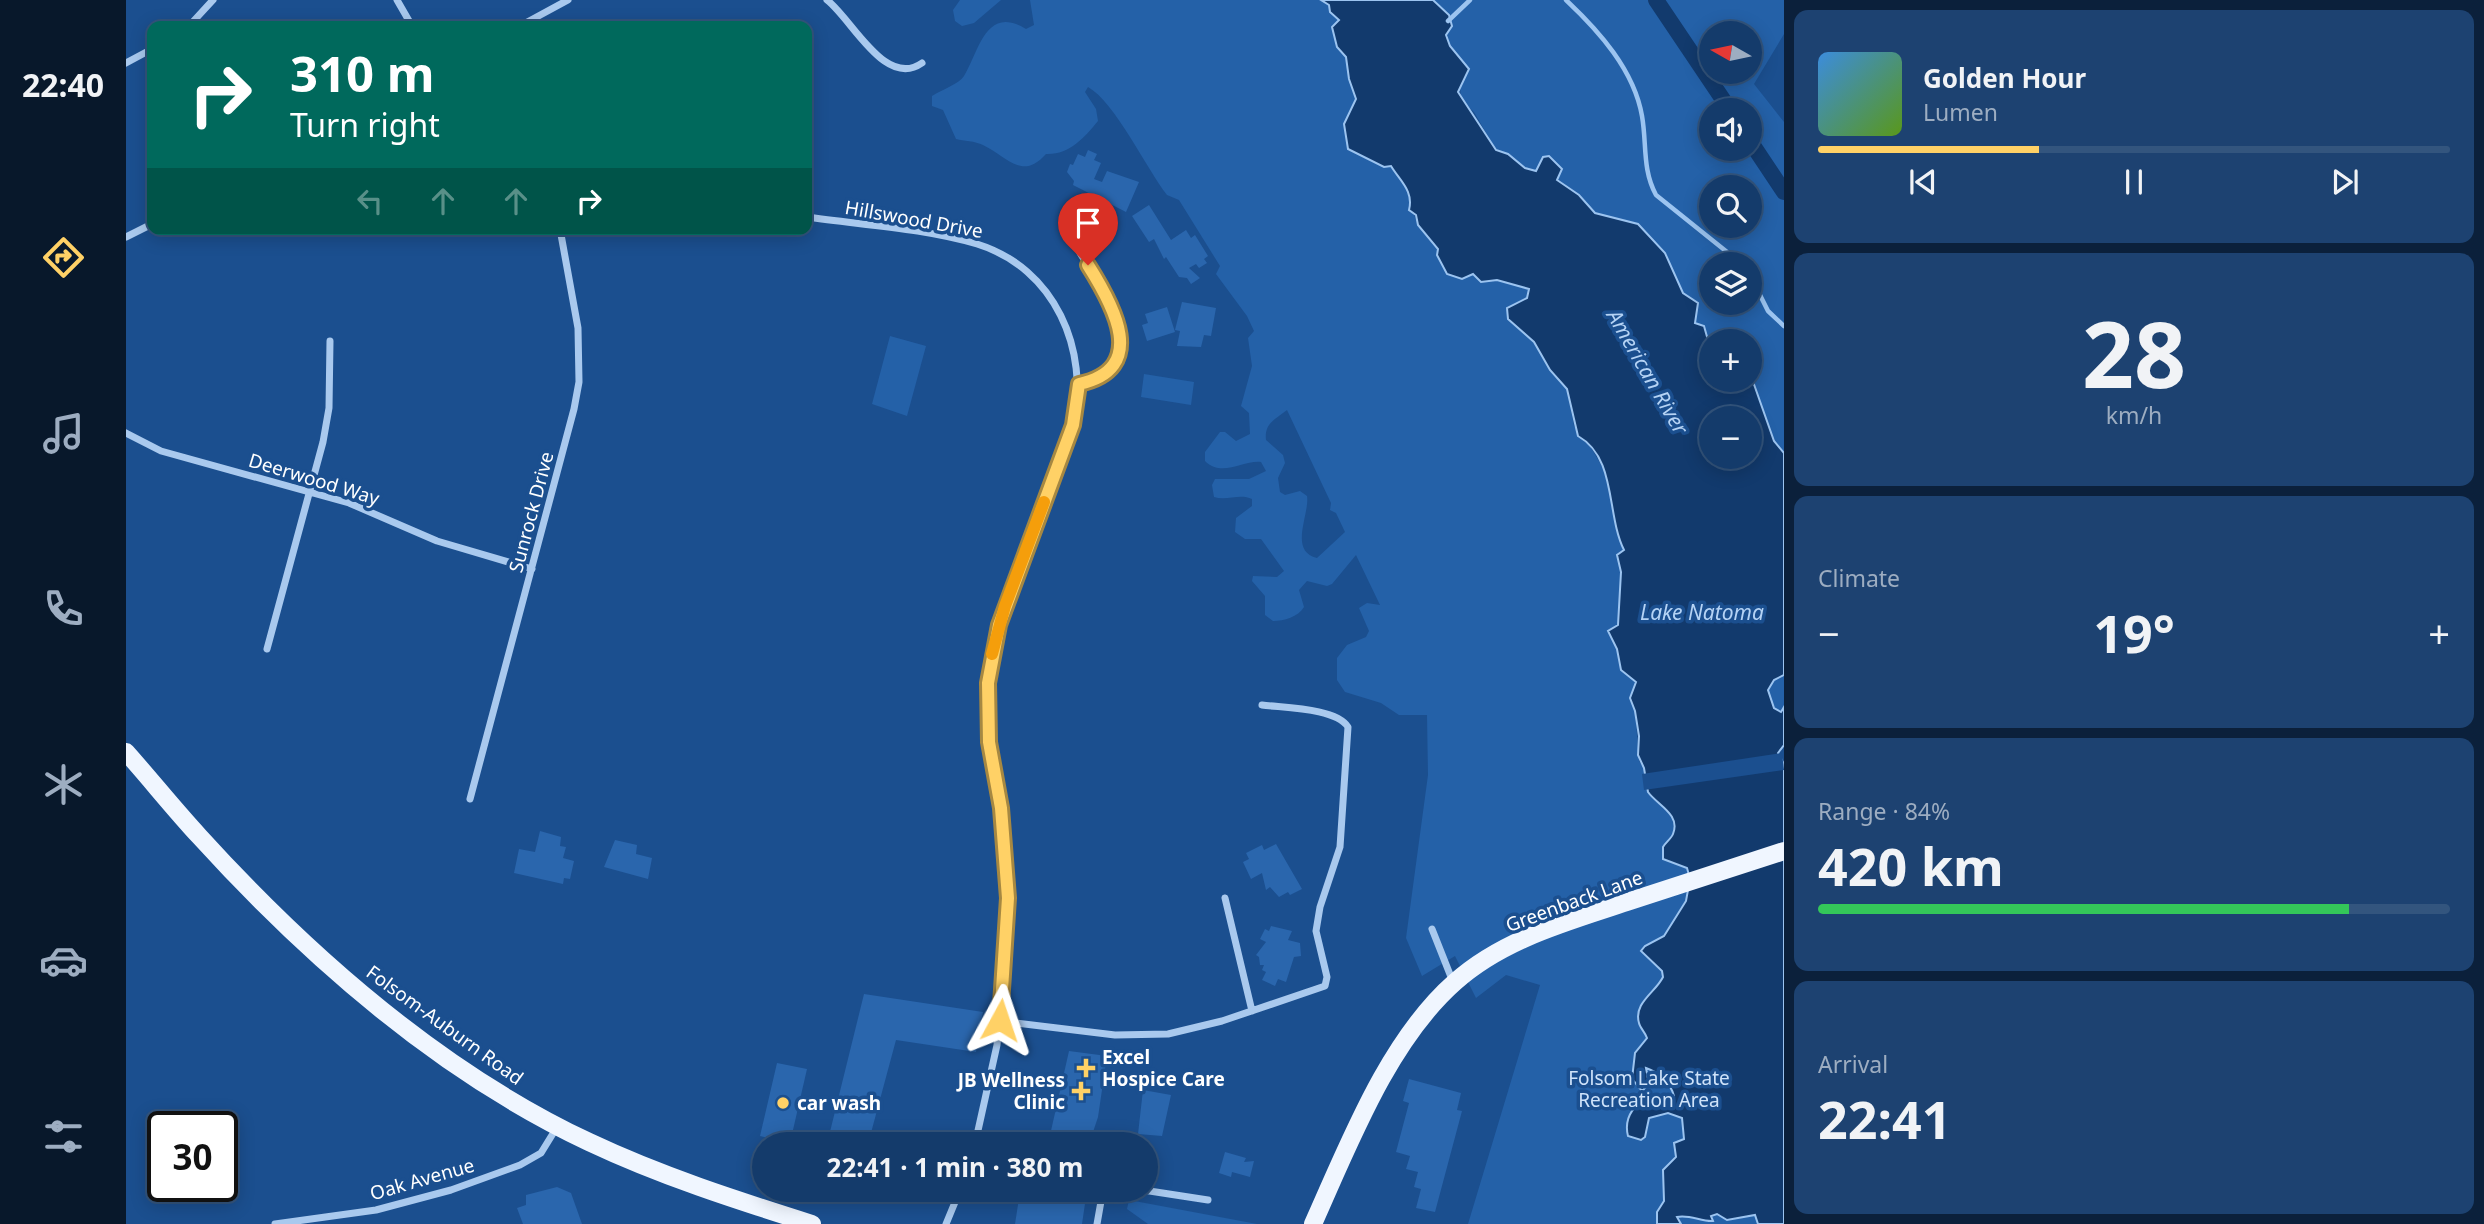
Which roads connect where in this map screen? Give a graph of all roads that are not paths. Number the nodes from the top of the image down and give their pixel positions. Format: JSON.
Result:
{"nodes":[{"id":1,"x":213,"y":0,"type":"edge"},
{"id":2,"x":397,"y":0,"type":"edge"},
{"id":3,"x":568,"y":0,"type":"edge"},
{"id":4,"x":827,"y":0,"type":"edge"},
{"id":5,"x":194,"y":21,"type":"edge"},
{"id":6,"x":409,"y":21,"type":"edge"},
{"id":7,"x":529,"y":21,"type":"edge"},
{"id":8,"x":147,"y":52,"type":"edge"},
{"id":9,"x":126,"y":63,"type":"edge"},
{"id":10,"x":922,"y":63,"type":"dead end"},
{"id":11,"x":1071,"y":210,"type":"dead end"},
{"id":12,"x":812,"y":218,"type":"edge"},
{"id":13,"x":147,"y":226,"type":"edge"},
{"id":14,"x":561,"y":235,"type":"edge"},
{"id":15,"x":126,"y":237,"type":"edge"},
{"id":16,"x":330,"y":341,"type":"dead end"},
{"id":17,"x":1079,"y":384,"type":"junction"},
{"id":18,"x":126,"y":433,"type":"edge"},
{"id":19,"x":309,"y":492,"type":"junction"},
{"id":20,"x":532,"y":569,"type":"junction"},
{"id":21,"x":267,"y":649,"type":"dead end"},
{"id":22,"x":1262,"y":705,"type":"dead end"},
{"id":23,"x":126,"y":752,"type":"edge"},
{"id":24,"x":470,"y":799,"type":"dead end"},
{"id":25,"x":1784,"y":852,"type":"edge"},
{"id":26,"x":1225,"y":898,"type":"dead end"},
{"id":27,"x":1432,"y":929,"type":"dead end"},
{"id":28,"x":1454,"y":983,"type":"junction"},
{"id":29,"x":1252,"y":1011,"type":"junction"},
{"id":30,"x":1000,"y":1020,"type":"junction"},
{"id":31,"x":558,"y":1126,"type":"junction"},
{"id":32,"x":978,"y":1132,"type":"edge"},
{"id":33,"x":1158,"y":1192,"type":"edge"},
{"id":34,"x":1208,"y":1200,"type":"dead end"},
{"id":35,"x":955,"y":1202,"type":"edge"},
{"id":36,"x":1101,"y":1202,"type":"edge"},
{"id":37,"x":275,"y":1224,"type":"edge"},
{"id":38,"x":812,"y":1224,"type":"edge"},
{"id":39,"x":946,"y":1224,"type":"edge"},
{"id":40,"x":1097,"y":1224,"type":"edge"},
{"id":41,"x":1313,"y":1224,"type":"edge"}],
"edges":[{"from":1,"to":5,"type":"street"},
{"from":2,"to":6,"type":"street"},
{"from":3,"to":7,"type":"street"},
{"from":4,"to":10,"type":"street"},
{"from":8,"to":9,"type":"street"},
{"from":11,"to":17,"type":"street"},
{"from":12,"to":17,"type":"street","name":"Hillswood Drive"},
{"from":13,"to":15,"type":"street"},
{"from":14,"to":20,"type":"street","name":"Sunrock Drive"},
{"from":16,"to":19,"type":"street"},
{"from":17,"to":30,"type":"street","name":"Hillswood Drive"},
{"from":18,"to":19,"type":"street","name":"Deerwood Way"},
{"from":19,"to":20,"type":"street","name":"Deerwood Way"},
{"from":19,"to":21,"type":"street"},
{"from":20,"to":24,"type":"street","name":"Sunrock Drive"},
{"from":22,"to":29,"type":"street"},
{"from":23,"to":31,"type":"main road","name":"Folsom-Auburn Road"},
{"from":25,"to":28,"type":"main road","name":"Greenback Lane"},
{"from":26,"to":29,"type":"street"},
{"from":27,"to":28,"type":"street"},
{"from":28,"to":41,"type":"main road","name":"Greenback Lane"},
{"from":29,"to":30,"type":"street"},
{"from":30,"to":32,"type":"street","name":"Hillswood Drive"},
{"from":31,"to":37,"type":"street","name":"Oak Avenue"},
{"from":31,"to":38,"type":"main road","name":"Folsom-Auburn Road"},
{"from":33,"to":34,"type":"street"},
{"from":35,"to":39,"type":"street"},
{"from":36,"to":40,"type":"street"}]}
